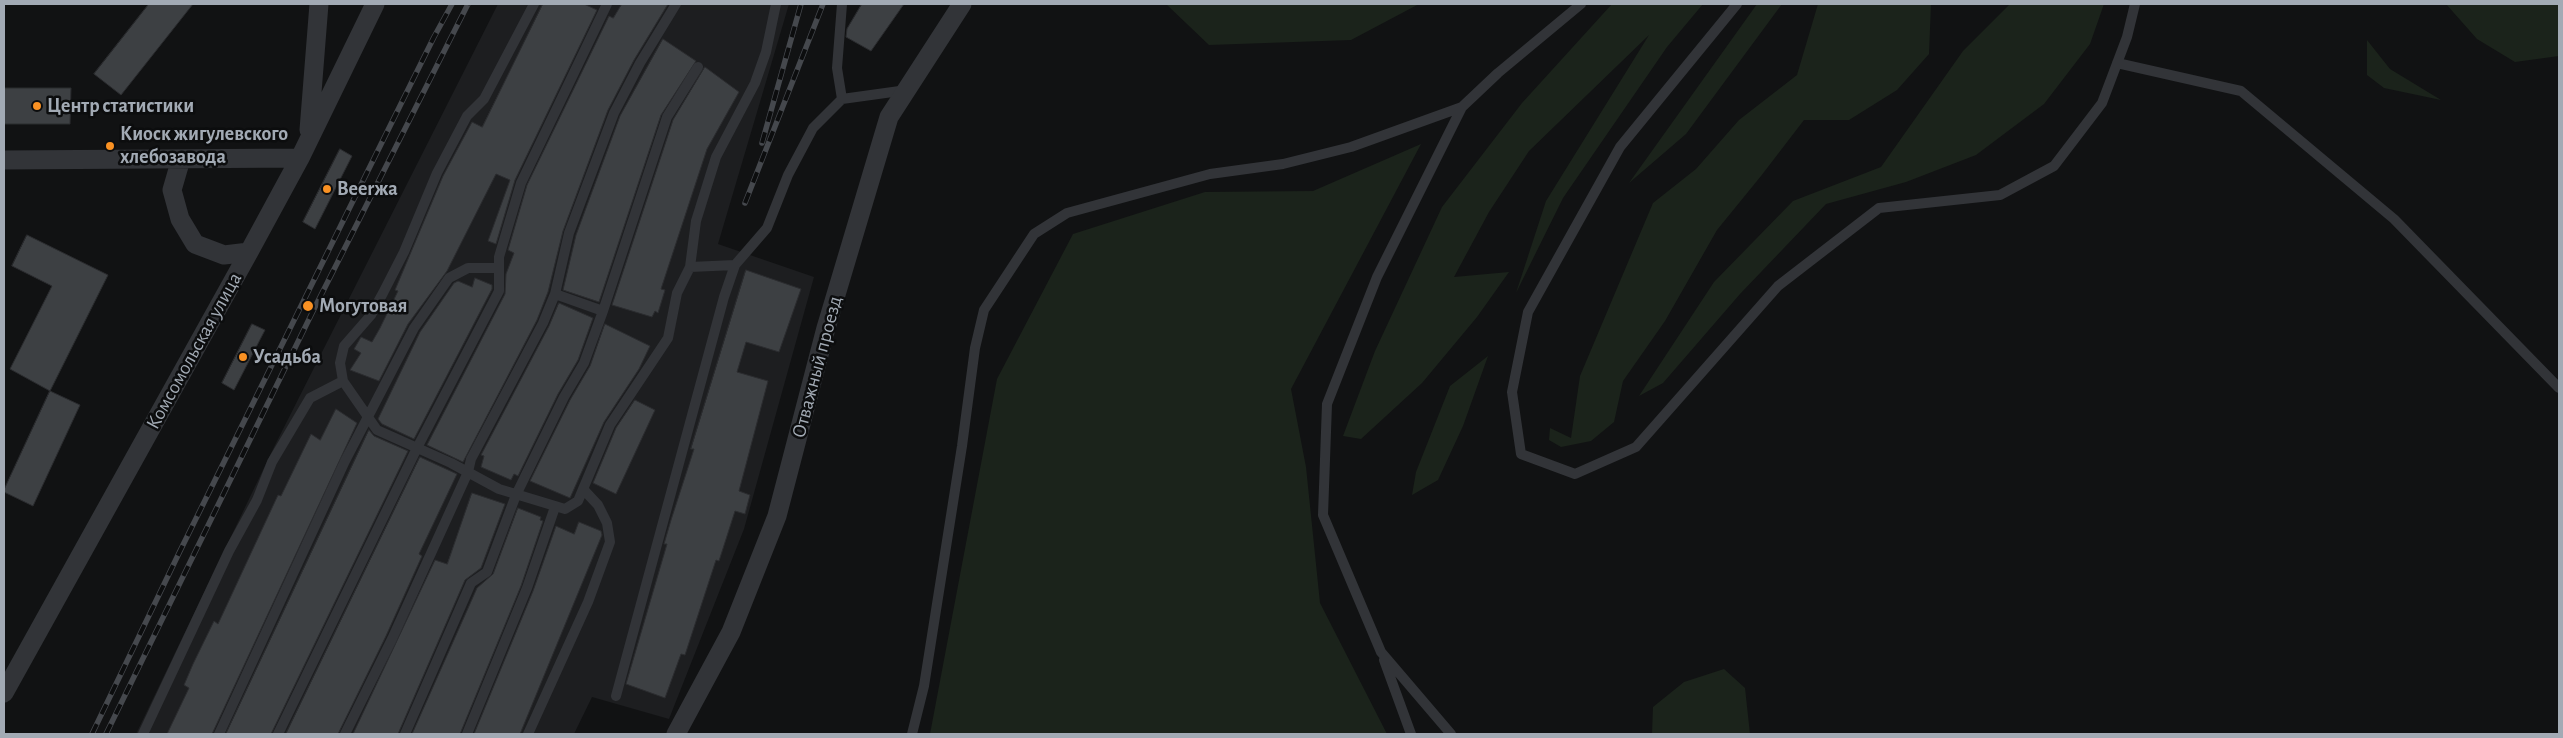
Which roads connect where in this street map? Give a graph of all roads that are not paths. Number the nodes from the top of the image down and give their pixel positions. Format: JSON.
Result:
{"nodes":[{"id":1,"x":319,"y":4,"type":"edge"},
{"id":2,"x":375,"y":4,"type":"edge"},
{"id":3,"x":534,"y":4,"type":"edge"},
{"id":4,"x":607,"y":4,"type":"edge"},
{"id":5,"x":676,"y":4,"type":"edge"},
{"id":6,"x":776,"y":4,"type":"edge"},
{"id":7,"x":842,"y":4,"type":"edge"},
{"id":8,"x":962,"y":4,"type":"edge"},
{"id":9,"x":1582,"y":4,"type":"edge"},
{"id":10,"x":1737,"y":4,"type":"edge"},
{"id":11,"x":2135,"y":4,"type":"edge"},
{"id":12,"x":2117,"y":63,"type":"junction"},
{"id":13,"x":698,"y":67,"type":"dead end"},
{"id":14,"x":907,"y":90,"type":"junction"},
{"id":15,"x":842,"y":99,"type":"junction"},
{"id":16,"x":1462,"y":107,"type":"junction"},
{"id":17,"x":308,"y":140,"type":"junction"},
{"id":18,"x":300,"y":158,"type":"junction"},
{"id":19,"x":181,"y":159,"type":"junction"},
{"id":20,"x":4,"y":160,"type":"edge"},
{"id":21,"x":249,"y":252,"type":"junction"},
{"id":22,"x":735,"y":265,"type":"junction"},
{"id":23,"x":690,"y":267,"type":"junction"},
{"id":24,"x":497,"y":268,"type":"junction"},
{"id":25,"x":555,"y":294,"type":"junction"},
{"id":26,"x":602,"y":311,"type":"junction"},
{"id":27,"x":343,"y":381,"type":"junction"},
{"id":28,"x":2559,"y":388,"type":"edge"},
{"id":29,"x":368,"y":419,"type":"junction"},
{"id":30,"x":417,"y":448,"type":"junction"},
{"id":31,"x":468,"y":472,"type":"junction"},
{"id":32,"x":583,"y":489,"type":"junction"},
{"id":33,"x":516,"y":495,"type":"junction"},
{"id":34,"x":555,"y":507,"type":"junction"},
{"id":35,"x":1381,"y":652,"type":"junction"},
{"id":36,"x":11,"y":665,"type":"edge"},
{"id":37,"x":4,"y":693,"type":"edge"},
{"id":38,"x":616,"y":696,"type":"dead end"},
{"id":39,"x":143,"y":734,"type":"edge"},
{"id":40,"x":219,"y":734,"type":"edge"},
{"id":41,"x":278,"y":734,"type":"edge"},
{"id":42,"x":345,"y":734,"type":"edge"},
{"id":43,"x":405,"y":734,"type":"edge"},
{"id":44,"x":467,"y":734,"type":"edge"},
{"id":45,"x":528,"y":734,"type":"edge"},
{"id":46,"x":676,"y":734,"type":"edge"},
{"id":47,"x":912,"y":734,"type":"edge"},
{"id":48,"x":1412,"y":734,"type":"edge"},
{"id":49,"x":1451,"y":734,"type":"edge"}],
"edges":[{"from":1,"to":17,"type":"street"},
{"from":2,"to":17,"type":"street","name":"Комсомольская улица"},
{"from":3,"to":27,"type":"lane"},
{"from":4,"to":24,"type":"lane"},
{"from":5,"to":25,"type":"lane"},
{"from":6,"to":23,"type":"lane"},
{"from":7,"to":15,"type":"lane"},
{"from":8,"to":14,"type":"street","name":"Отважный проезд"},
{"from":9,"to":16,"type":"lane"},
{"from":10,"to":12,"type":"lane"},
{"from":11,"to":12,"type":"lane"},
{"from":12,"to":28,"type":"lane"},
{"from":13,"to":26,"type":"lane"},
{"from":14,"to":15,"type":"lane"},
{"from":14,"to":46,"type":"street","name":"Отважный проезд"},
{"from":15,"to":22,"type":"lane"},
{"from":16,"to":35,"type":"lane"},
{"from":16,"to":47,"type":"lane"},
{"from":17,"to":18,"type":"street","name":"Комсомольская улица"},
{"from":18,"to":19,"type":"street"},
{"from":18,"to":21,"type":"street","name":"Комсомольская улица"},
{"from":19,"to":20,"type":"street"},
{"from":19,"to":21,"type":"street"},
{"from":21,"to":36,"type":"street","name":"Комсомольская улица"},
{"from":22,"to":23,"type":"lane"},
{"from":22,"to":38,"type":"lane"},
{"from":23,"to":32,"type":"lane"},
{"from":24,"to":29,"type":"lane"},
{"from":24,"to":30,"type":"lane"},
{"from":25,"to":26,"type":"lane"},
{"from":25,"to":31,"type":"lane"},
{"from":26,"to":33,"type":"lane"},
{"from":27,"to":29,"type":"lane"},
{"from":27,"to":39,"type":"lane"},
{"from":29,"to":30,"type":"lane"},
{"from":29,"to":40,"type":"lane"},
{"from":30,"to":31,"type":"lane"},
{"from":30,"to":41,"type":"lane"},
{"from":31,"to":33,"type":"lane"},
{"from":31,"to":42,"type":"lane"},
{"from":32,"to":34,"type":"lane"},
{"from":32,"to":45,"type":"lane"},
{"from":33,"to":34,"type":"lane"},
{"from":33,"to":43,"type":"lane"},
{"from":34,"to":44,"type":"lane"},
{"from":35,"to":48,"type":"lane"},
{"from":35,"to":49,"type":"lane"},
{"from":36,"to":37,"type":"street","name":"Комсомольская улица"}]}
